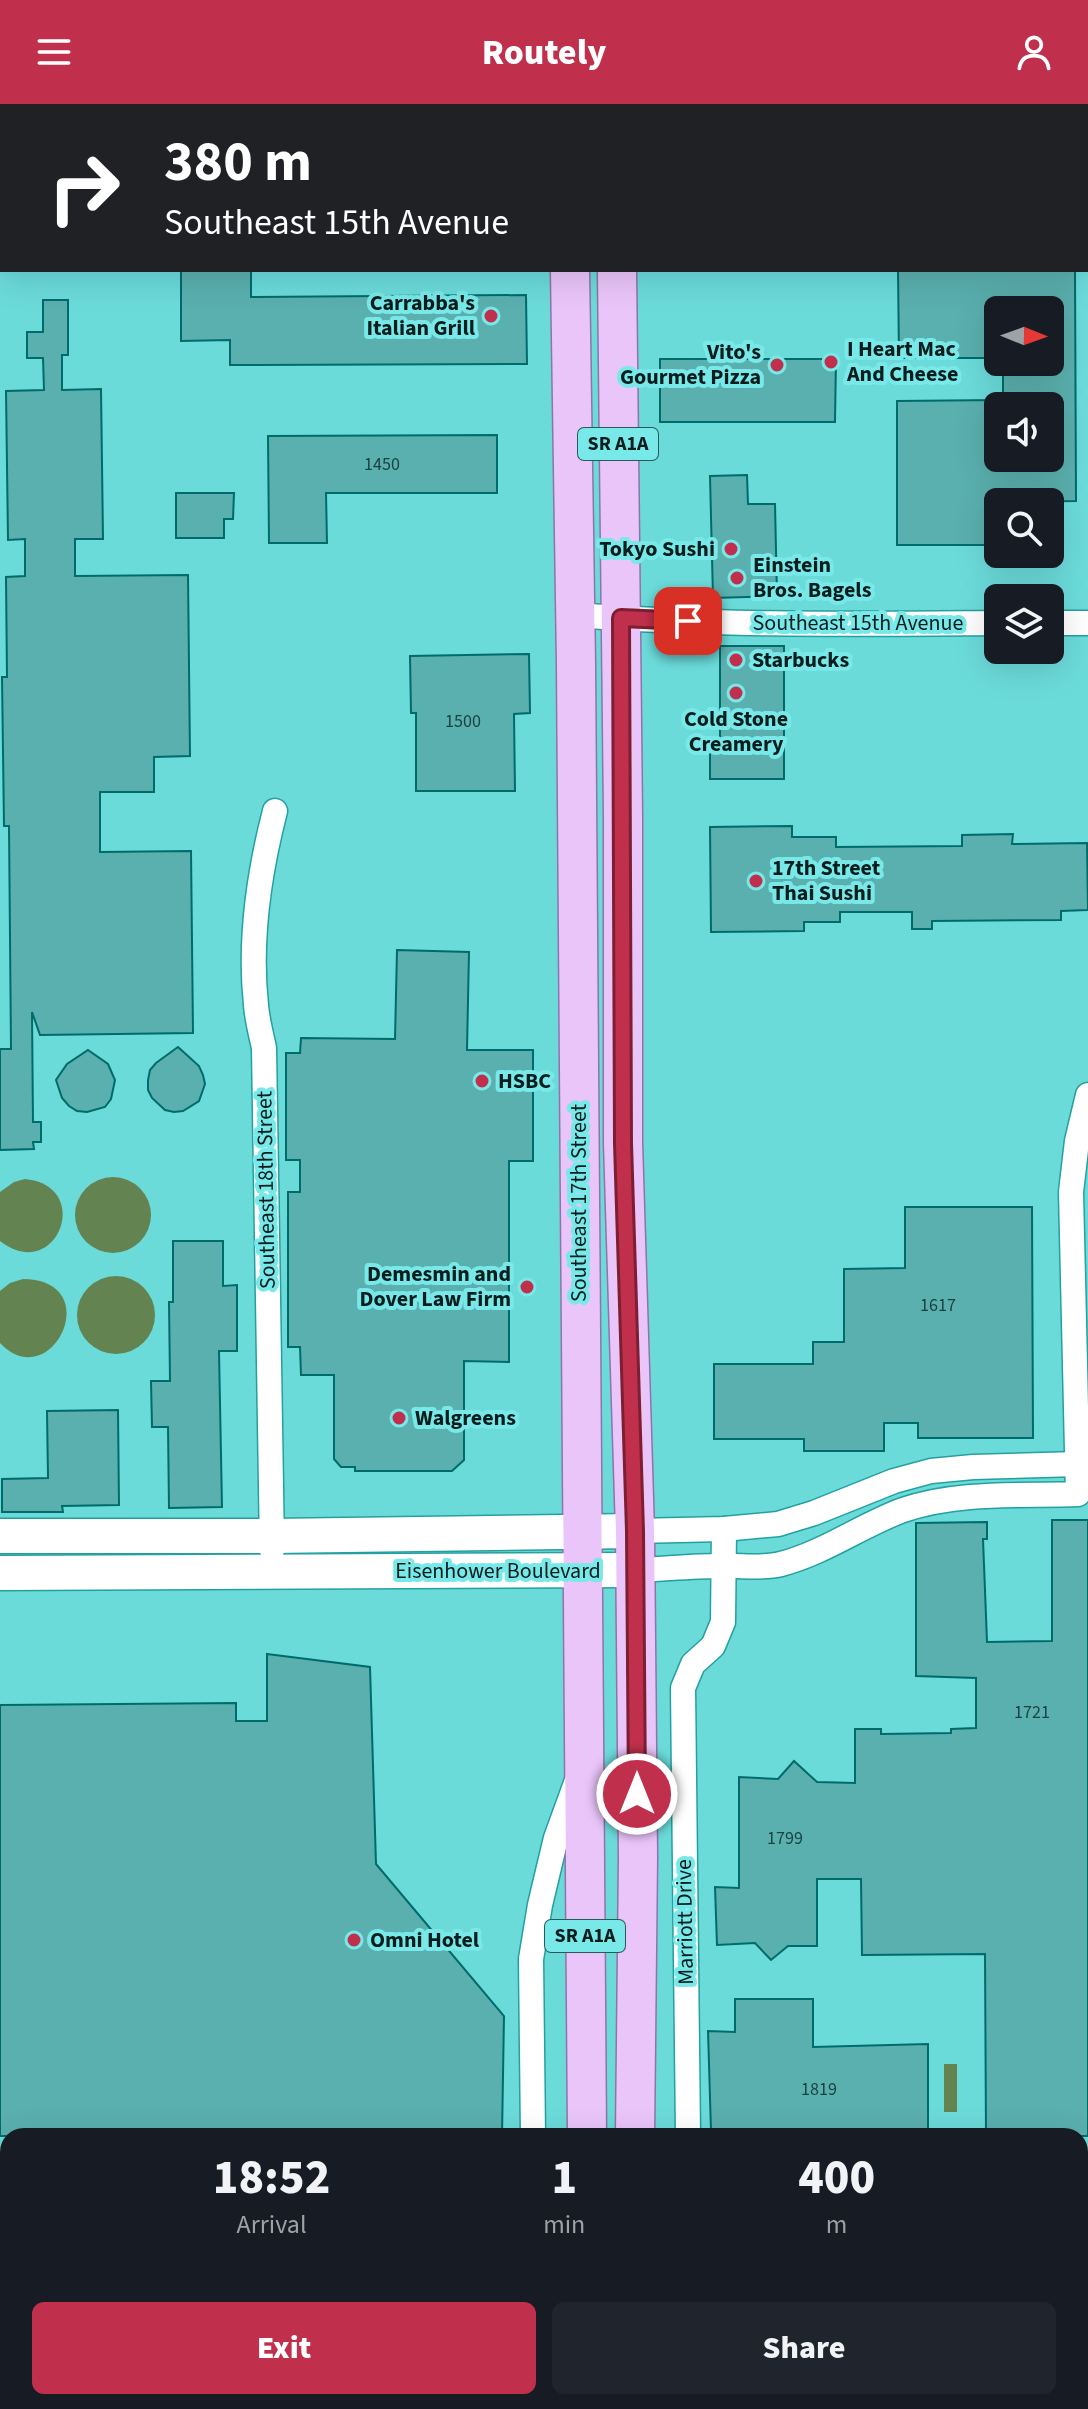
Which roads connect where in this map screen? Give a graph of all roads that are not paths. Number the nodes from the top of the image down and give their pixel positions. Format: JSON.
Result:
{"nodes":[{"id":1,"x":570,"y":272,"type":"edge"},
{"id":2,"x":617,"y":272,"type":"edge"},
{"id":3,"x":575,"y":615,"type":"junction"},
{"id":4,"x":621,"y":618,"type":"junction"},
{"id":5,"x":984,"y":623,"type":"edge"},
{"id":6,"x":1064,"y":623,"type":"edge"},
{"id":7,"x":1088,"y":623,"type":"edge"},
{"id":8,"x":275,"y":811,"type":"dead end"},
{"id":9,"x":578,"y":1079,"type":"junction"},
{"id":10,"x":1088,"y":1095,"type":"edge"},
{"id":11,"x":625,"y":1201,"type":"junction"},
{"id":12,"x":1078,"y":1464,"type":"junction"},
{"id":13,"x":724,"y":1529,"type":"junction"},
{"id":14,"x":635,"y":1531,"type":"junction"},
{"id":15,"x":581,"y":1533,"type":"junction"},
{"id":16,"x":0,"y":1536,"type":"edge"},
{"id":17,"x":272,"y":1536,"type":"junction"},
{"id":18,"x":724,"y":1566,"type":"junction"},
{"id":19,"x":635,"y":1570,"type":"junction"},
{"id":20,"x":272,"y":1572,"type":"junction"},
{"id":21,"x":581,"y":1572,"type":"junction"},
{"id":22,"x":0,"y":1573,"type":"edge"},
{"id":23,"x":583,"y":1766,"type":"junction"},
{"id":24,"x":533,"y":2128,"type":"edge"},
{"id":25,"x":587,"y":2128,"type":"edge"},
{"id":26,"x":635,"y":2128,"type":"edge"},
{"id":27,"x":688,"y":2128,"type":"edge"}],
"edges":[{"from":1,"to":3,"type":"main road","name":"Southeast 17th Street","number":"SR A1A"},
{"from":2,"to":4,"type":"main road","name":"Southeast 17th Street","number":"SR A1A"},
{"from":3,"to":4,"type":"street","name":"Southeast 15th Avenue"},
{"from":3,"to":9,"type":"main road","name":"Southeast 17th Street","number":"SR A1A"},
{"from":4,"to":5,"type":"street","name":"Southeast 15th Avenue"},
{"from":4,"to":11,"type":"main road","name":"Southeast 17th Street","number":"SR A1A"},
{"from":6,"to":7,"type":"street"},
{"from":8,"to":17,"type":"street","name":"Southeast 18th Street"},
{"from":9,"to":11,"type":"main road"},
{"from":9,"to":15,"type":"main road","name":"Southeast 17th Street","number":"SR A1A"},
{"from":10,"to":12,"type":"street"},
{"from":11,"to":14,"type":"main road","name":"Southeast 17th Street","number":"SR A1A"},
{"from":12,"to":13,"type":"street","name":"Eisenhower Boulevard"},
{"from":12,"to":18,"type":"street","name":"Eisenhower Boulevard"},
{"from":13,"to":14,"type":"street","name":"Eisenhower Boulevard"},
{"from":13,"to":18,"type":"street","name":"Marriott Drive"},
{"from":14,"to":15,"type":"street","name":"Eisenhower Boulevard"},
{"from":14,"to":19,"type":"main road","name":"Southeast 17th Street","number":"SR A1A"},
{"from":15,"to":17,"type":"street","name":"Eisenhower Boulevard"},
{"from":15,"to":21,"type":"main road","name":"Southeast 17th Street","number":"SR A1A"},
{"from":16,"to":17,"type":"street","name":"Eisenhower Boulevard"},
{"from":17,"to":20,"type":"street","name":"Southeast 18th Street"},
{"from":18,"to":19,"type":"street","name":"Eisenhower Boulevard"},
{"from":18,"to":27,"type":"street","name":"Marriott Drive"},
{"from":19,"to":21,"type":"street","name":"Eisenhower Boulevard"},
{"from":19,"to":26,"type":"main road","name":"Southeast 17th Street","number":"SR A1A"},
{"from":20,"to":21,"type":"street","name":"Eisenhower Boulevard"},
{"from":20,"to":22,"type":"street","name":"Eisenhower Boulevard"},
{"from":21,"to":23,"type":"main road","name":"Southeast 17th Street","number":"SR A1A"},
{"from":23,"to":24,"type":"street"},
{"from":23,"to":25,"type":"main road","name":"Southeast 17th Street","number":"SR A1A"}]}
